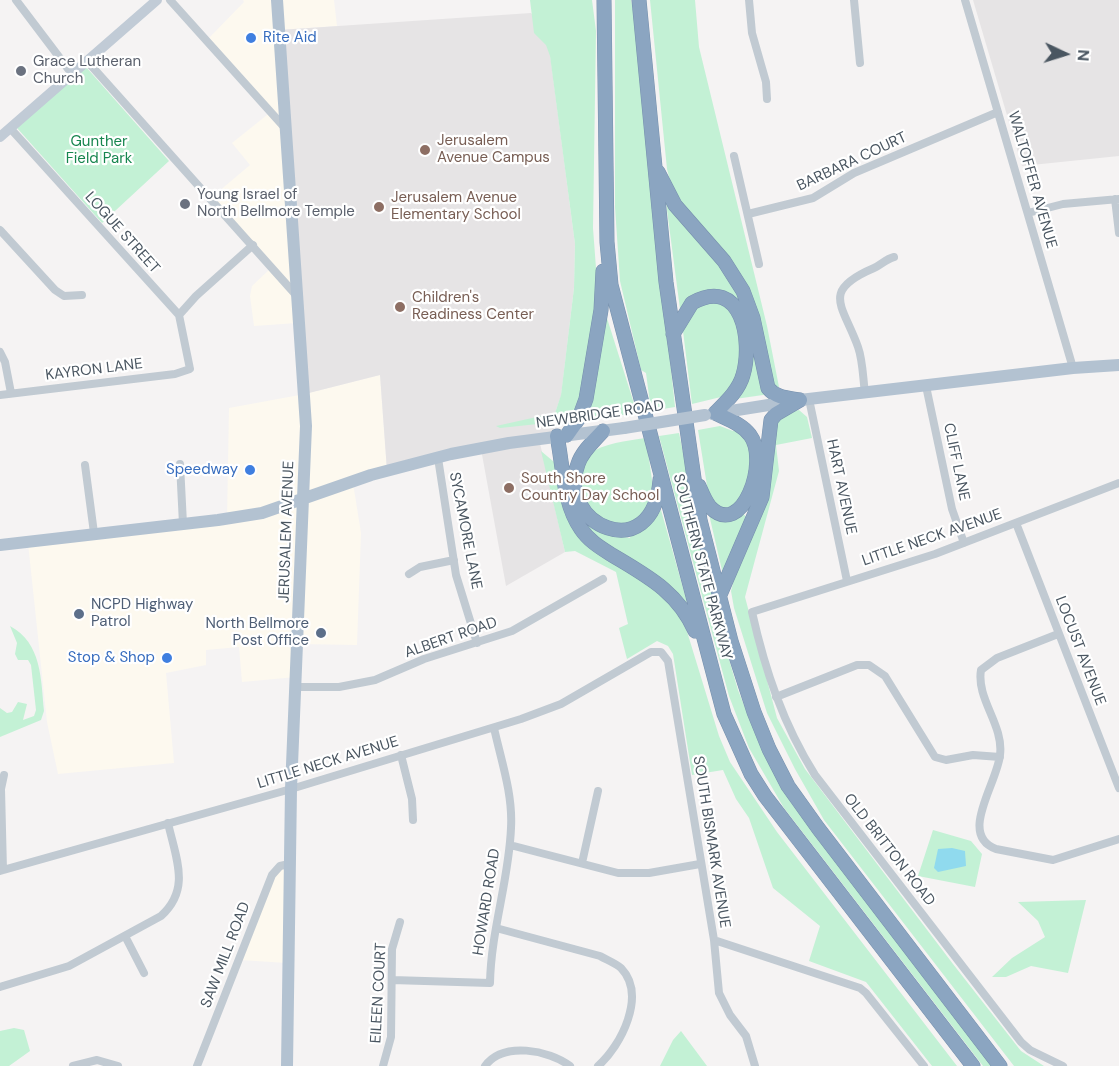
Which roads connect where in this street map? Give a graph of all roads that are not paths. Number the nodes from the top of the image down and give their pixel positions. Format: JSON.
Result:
{"nodes":[{"id":1,"x":16,"y":0,"type":"edge"},
{"id":2,"x":170,"y":0,"type":"edge"},
{"id":3,"x":277,"y":0,"type":"edge"},
{"id":4,"x":604,"y":0,"type":"edge"},
{"id":5,"x":639,"y":0,"type":"edge"},
{"id":6,"x":749,"y":0,"type":"edge"},
{"id":7,"x":854,"y":0,"type":"edge"},
{"id":8,"x":965,"y":0,"type":"edge"},
{"id":9,"x":151,"y":2,"type":"edge"},
{"id":10,"x":87,"y":61,"type":"junction"},
{"id":11,"x":860,"y":63,"type":"dead end"},
{"id":12,"x":72,"y":74,"type":"junction"},
{"id":13,"x":767,"y":99,"type":"dead end"},
{"id":14,"x":998,"y":112,"type":"junction"},
{"id":15,"x":9,"y":128,"type":"junction"},
{"id":16,"x":286,"y":128,"type":"junction"},
{"id":17,"x":0,"y":137,"type":"edge"},
{"id":18,"x":734,"y":156,"type":"dead end"},
{"id":19,"x":656,"y":168,"type":"junction"},
{"id":20,"x":606,"y":197,"type":"junction"},
{"id":21,"x":1117,"y":199,"type":"edge"},
{"id":22,"x":1028,"y":213,"type":"junction"},
{"id":23,"x":748,"y":214,"type":"junction"},
{"id":24,"x":0,"y":230,"type":"edge"},
{"id":25,"x":1119,"y":233,"type":"edge"},
{"id":26,"x":253,"y":245,"type":"junction"},
{"id":27,"x":894,"y":257,"type":"dead end"},
{"id":28,"x":759,"y":264,"type":"dead end"},
{"id":29,"x":82,"y":295,"type":"dead end"},
{"id":30,"x":298,"y":297,"type":"junction"},
{"id":31,"x":179,"y":315,"type":"junction"},
{"id":32,"x":673,"y":334,"type":"junction"},
{"id":33,"x":0,"y":352,"type":"edge"},
{"id":34,"x":1119,"y":364,"type":"edge"},
{"id":35,"x":1073,"y":368,"type":"junction"},
{"id":36,"x":926,"y":386,"type":"junction"},
{"id":37,"x":11,"y":393,"type":"junction"},
{"id":38,"x":865,"y":393,"type":"junction"},
{"id":39,"x":0,"y":395,"type":"edge"},
{"id":40,"x":805,"y":400,"type":"junction"},
{"id":41,"x":710,"y":414,"type":"junction"},
{"id":42,"x":603,"y":430,"type":"junction"},
{"id":43,"x":562,"y":436,"type":"junction"},
{"id":44,"x":438,"y":458,"type":"junction"},
{"id":45,"x":180,"y":464,"type":"dead end"},
{"id":46,"x":85,"y":465,"type":"dead end"},
{"id":47,"x":660,"y":472,"type":"junction"},
{"id":48,"x":694,"y":477,"type":"junction"},
{"id":49,"x":1119,"y":483,"type":"edge"},
{"id":50,"x":303,"y":499,"type":"junction"},
{"id":51,"x":183,"y":524,"type":"junction"},
{"id":52,"x":1016,"y":524,"type":"junction"},
{"id":53,"x":94,"y":533,"type":"junction"},
{"id":54,"x":964,"y":543,"type":"junction"},
{"id":55,"x":0,"y":545,"type":"edge"},
{"id":56,"x":454,"y":560,"type":"junction"},
{"id":57,"x":409,"y":574,"type":"dead end"},
{"id":58,"x":603,"y":579,"type":"dead end"},
{"id":59,"x":847,"y":581,"type":"junction"},
{"id":60,"x":719,"y":597,"type":"junction"},
{"id":61,"x":752,"y":612,"type":"joint"},
{"id":62,"x":1058,"y":634,"type":"junction"},
{"id":63,"x":477,"y":643,"type":"junction"},
{"id":64,"x":651,"y":652,"type":"joint"},
{"id":65,"x":708,"y":657,"type":"junction"},
{"id":66,"x":296,"y":687,"type":"junction"},
{"id":67,"x":776,"y":697,"type":"junction"},
{"id":68,"x":494,"y":728,"type":"junction"},
{"id":69,"x":401,"y":755,"type":"junction"},
{"id":70,"x":1000,"y":757,"type":"junction"},
{"id":71,"x":1116,"y":768,"type":"edge"},
{"id":72,"x":4,"y":775,"type":"dead end"},
{"id":73,"x":1119,"y":788,"type":"edge"},
{"id":74,"x":291,"y":789,"type":"junction"},
{"id":75,"x":598,"y":791,"type":"dead end"},
{"id":76,"x":413,"y":820,"type":"dead end"},
{"id":77,"x":168,"y":824,"type":"junction"},
{"id":78,"x":1119,"y":839,"type":"edge"},
{"id":79,"x":510,"y":845,"type":"junction"},
{"id":80,"x":582,"y":863,"type":"junction"},
{"id":81,"x":290,"y":864,"type":"junction"},
{"id":82,"x":700,"y":864,"type":"junction"},
{"id":83,"x":2,"y":870,"type":"edge"},
{"id":84,"x":400,"y":922,"type":"dead end"},
{"id":85,"x":496,"y":928,"type":"junction"},
{"id":86,"x":125,"y":936,"type":"junction"},
{"id":87,"x":714,"y":940,"type":"junction"},
{"id":88,"x":144,"y":973,"type":"dead end"},
{"id":89,"x":392,"y":980,"type":"junction"},
{"id":90,"x":0,"y":987,"type":"edge"},
{"id":91,"x":969,"y":1062,"type":"edge"},
{"id":92,"x":73,"y":1066,"type":"edge"},
{"id":93,"x":118,"y":1066,"type":"edge"},
{"id":94,"x":197,"y":1066,"type":"edge"},
{"id":95,"x":287,"y":1066,"type":"edge"},
{"id":96,"x":383,"y":1066,"type":"edge"},
{"id":97,"x":485,"y":1066,"type":"edge"},
{"id":98,"x":570,"y":1066,"type":"edge"},
{"id":99,"x":598,"y":1066,"type":"edge"},
{"id":100,"x":755,"y":1066,"type":"edge"},
{"id":101,"x":924,"y":1066,"type":"edge"},
{"id":102,"x":1000,"y":1066,"type":"edge"},
{"id":103,"x":1063,"y":1066,"type":"edge"}],
"edges":[{"from":1,"to":12,"type":"street"},
{"from":2,"to":16,"type":"street"},
{"from":3,"to":16,"type":"main road","name":"JERUSALEM AVENUE"},
{"from":4,"to":20,"type":"highway","name":"SOUTHERN STATE PARKWAY"},
{"from":5,"to":19,"type":"highway","name":"SOUTHERN STATE PARKWAY"},
{"from":6,"to":13,"type":"street"},
{"from":7,"to":11,"type":"street"},
{"from":8,"to":14,"type":"street","name":"WALTOFFER AVENUE"},
{"from":9,"to":10,"type":"main road"},
{"from":10,"to":12,"type":"main road"},
{"from":10,"to":26,"type":"street"},
{"from":12,"to":15,"type":"main road"},
{"from":14,"to":22,"type":"street","name":"WALTOFFER AVENUE"},
{"from":14,"to":23,"type":"street","name":"BARBARA COURT"},
{"from":15,"to":17,"type":"main road"},
{"from":15,"to":31,"type":"street","name":"LOGUE STREET"},
{"from":16,"to":30,"type":"main road","name":"JERUSALEM AVENUE"},
{"from":18,"to":23,"type":"street"},
{"from":19,"to":32,"type":"highway","name":"SOUTHERN STATE PARKWAY"},
{"from":19,"to":40,"type":"highway"},
{"from":20,"to":43,"type":"highway"},
{"from":20,"to":47,"type":"highway","name":"SOUTHERN STATE PARKWAY"},
{"from":21,"to":22,"type":"street"},
{"from":21,"to":25,"type":"street"},
{"from":22,"to":35,"type":"street","name":"WALTOFFER AVENUE"},
{"from":23,"to":28,"type":"street"},
{"from":24,"to":29,"type":"street"},
{"from":26,"to":30,"type":"street"},
{"from":26,"to":31,"type":"street"},
{"from":27,"to":38,"type":"street"},
{"from":30,"to":50,"type":"main road","name":"JERUSALEM AVENUE"},
{"from":31,"to":37,"type":"street","name":"KAYRON LANE"},
{"from":32,"to":41,"type":"highway"},
{"from":32,"to":48,"type":"highway","name":"SOUTHERN STATE PARKWAY"},
{"from":33,"to":37,"type":"street"},
{"from":34,"to":35,"type":"main road","name":"NEWBRIDGE ROAD"},
{"from":35,"to":36,"type":"main road","name":"NEWBRIDGE ROAD"},
{"from":36,"to":38,"type":"main road","name":"NEWBRIDGE ROAD"},
{"from":36,"to":54,"type":"street","name":"CLIFF LANE"},
{"from":37,"to":39,"type":"street","name":"KAYRON LANE"},
{"from":38,"to":40,"type":"main road","name":"NEWBRIDGE ROAD"},
{"from":40,"to":41,"type":"main road","name":"NEWBRIDGE ROAD"},
{"from":40,"to":59,"type":"street","name":"HART AVENUE"},
{"from":40,"to":60,"type":"highway"},
{"from":41,"to":42,"type":"main road","name":"NEWBRIDGE ROAD","bridge":true},
{"from":41,"to":48,"type":"highway"},
{"from":42,"to":43,"type":"main road","name":"NEWBRIDGE ROAD"},
{"from":42,"to":47,"type":"highway"},
{"from":43,"to":44,"type":"main road","name":"NEWBRIDGE ROAD"},
{"from":43,"to":65,"type":"highway"},
{"from":44,"to":50,"type":"main road","name":"NEWBRIDGE ROAD"},
{"from":44,"to":56,"type":"street","name":"SYCAMORE LANE"},
{"from":45,"to":51,"type":"street"},
{"from":46,"to":53,"type":"street"},
{"from":47,"to":65,"type":"highway","name":"SOUTHERN STATE PARKWAY"},
{"from":48,"to":60,"type":"highway","name":"SOUTHERN STATE PARKWAY"},
{"from":49,"to":52,"type":"street","name":"LITTLE NECK AVENUE"},
{"from":50,"to":51,"type":"main road","name":"NEWBRIDGE ROAD"},
{"from":50,"to":66,"type":"main road","name":"JERUSALEM AVENUE"},
{"from":51,"to":53,"type":"main road","name":"NEWBRIDGE ROAD"},
{"from":52,"to":54,"type":"street","name":"LITTLE NECK AVENUE"},
{"from":52,"to":62,"type":"street","name":"LOCUST AVENUE"},
{"from":53,"to":55,"type":"main road","name":"NEWBRIDGE ROAD"},
{"from":54,"to":59,"type":"street","name":"LITTLE NECK AVENUE"},
{"from":56,"to":57,"type":"street"},
{"from":56,"to":63,"type":"street","name":"SYCAMORE LANE"},
{"from":58,"to":63,"type":"street","name":"ALBERT ROAD"},
{"from":59,"to":61,"type":"street","name":"LITTLE NECK AVENUE"},
{"from":60,"to":102,"type":"highway","name":"SOUTHERN STATE PARKWAY"},
{"from":61,"to":67,"type":"street","name":"OLD BRITTON ROAD"},
{"from":62,"to":70,"type":"street"},
{"from":62,"to":71,"type":"street","name":"LOCUST AVENUE"},
{"from":63,"to":66,"type":"street","name":"ALBERT ROAD"},
{"from":64,"to":68,"type":"street","name":"LITTLE NECK AVENUE"},
{"from":64,"to":82,"type":"street","name":"SOUTH BISMARK AVENUE"},
{"from":65,"to":91,"type":"highway","name":"SOUTHERN STATE PARKWAY"},
{"from":66,"to":74,"type":"main road","name":"JERUSALEM AVENUE"},
{"from":67,"to":70,"type":"street"},
{"from":67,"to":103,"type":"street","name":"OLD BRITTON ROAD"},
{"from":68,"to":69,"type":"street","name":"LITTLE NECK AVENUE"},
{"from":68,"to":79,"type":"street","name":"HOWARD ROAD"},
{"from":69,"to":74,"type":"street","name":"LITTLE NECK AVENUE"},
{"from":69,"to":76,"type":"street"},
{"from":70,"to":78,"type":"street"},
{"from":71,"to":73,"type":"street","name":"LOCUST AVENUE"},
{"from":72,"to":83,"type":"street"},
{"from":74,"to":77,"type":"street","name":"LITTLE NECK AVENUE"},
{"from":74,"to":81,"type":"main road","name":"JERUSALEM AVENUE"},
{"from":75,"to":80,"type":"street"},
{"from":77,"to":83,"type":"street","name":"LITTLE NECK AVENUE"},
{"from":77,"to":86,"type":"street"},
{"from":79,"to":80,"type":"street"},
{"from":79,"to":85,"type":"street","name":"HOWARD ROAD"},
{"from":80,"to":82,"type":"street"},
{"from":81,"to":94,"type":"street","name":"SAW MILL ROAD"},
{"from":81,"to":95,"type":"main road","name":"JERUSALEM AVENUE"},
{"from":82,"to":87,"type":"street","name":"SOUTH BISMARK AVENUE"},
{"from":84,"to":89,"type":"street","name":"EILEEN COURT"},
{"from":85,"to":89,"type":"street","name":"HOWARD ROAD"},
{"from":85,"to":99,"type":"street"},
{"from":86,"to":88,"type":"street"},
{"from":86,"to":90,"type":"street"},
{"from":87,"to":100,"type":"street"},
{"from":87,"to":101,"type":"street","name":"SOUTH BISMARK AVENUE"},
{"from":89,"to":96,"type":"street","name":"EILEEN COURT"},
{"from":92,"to":93,"type":"street"},
{"from":97,"to":98,"type":"street"}]}
